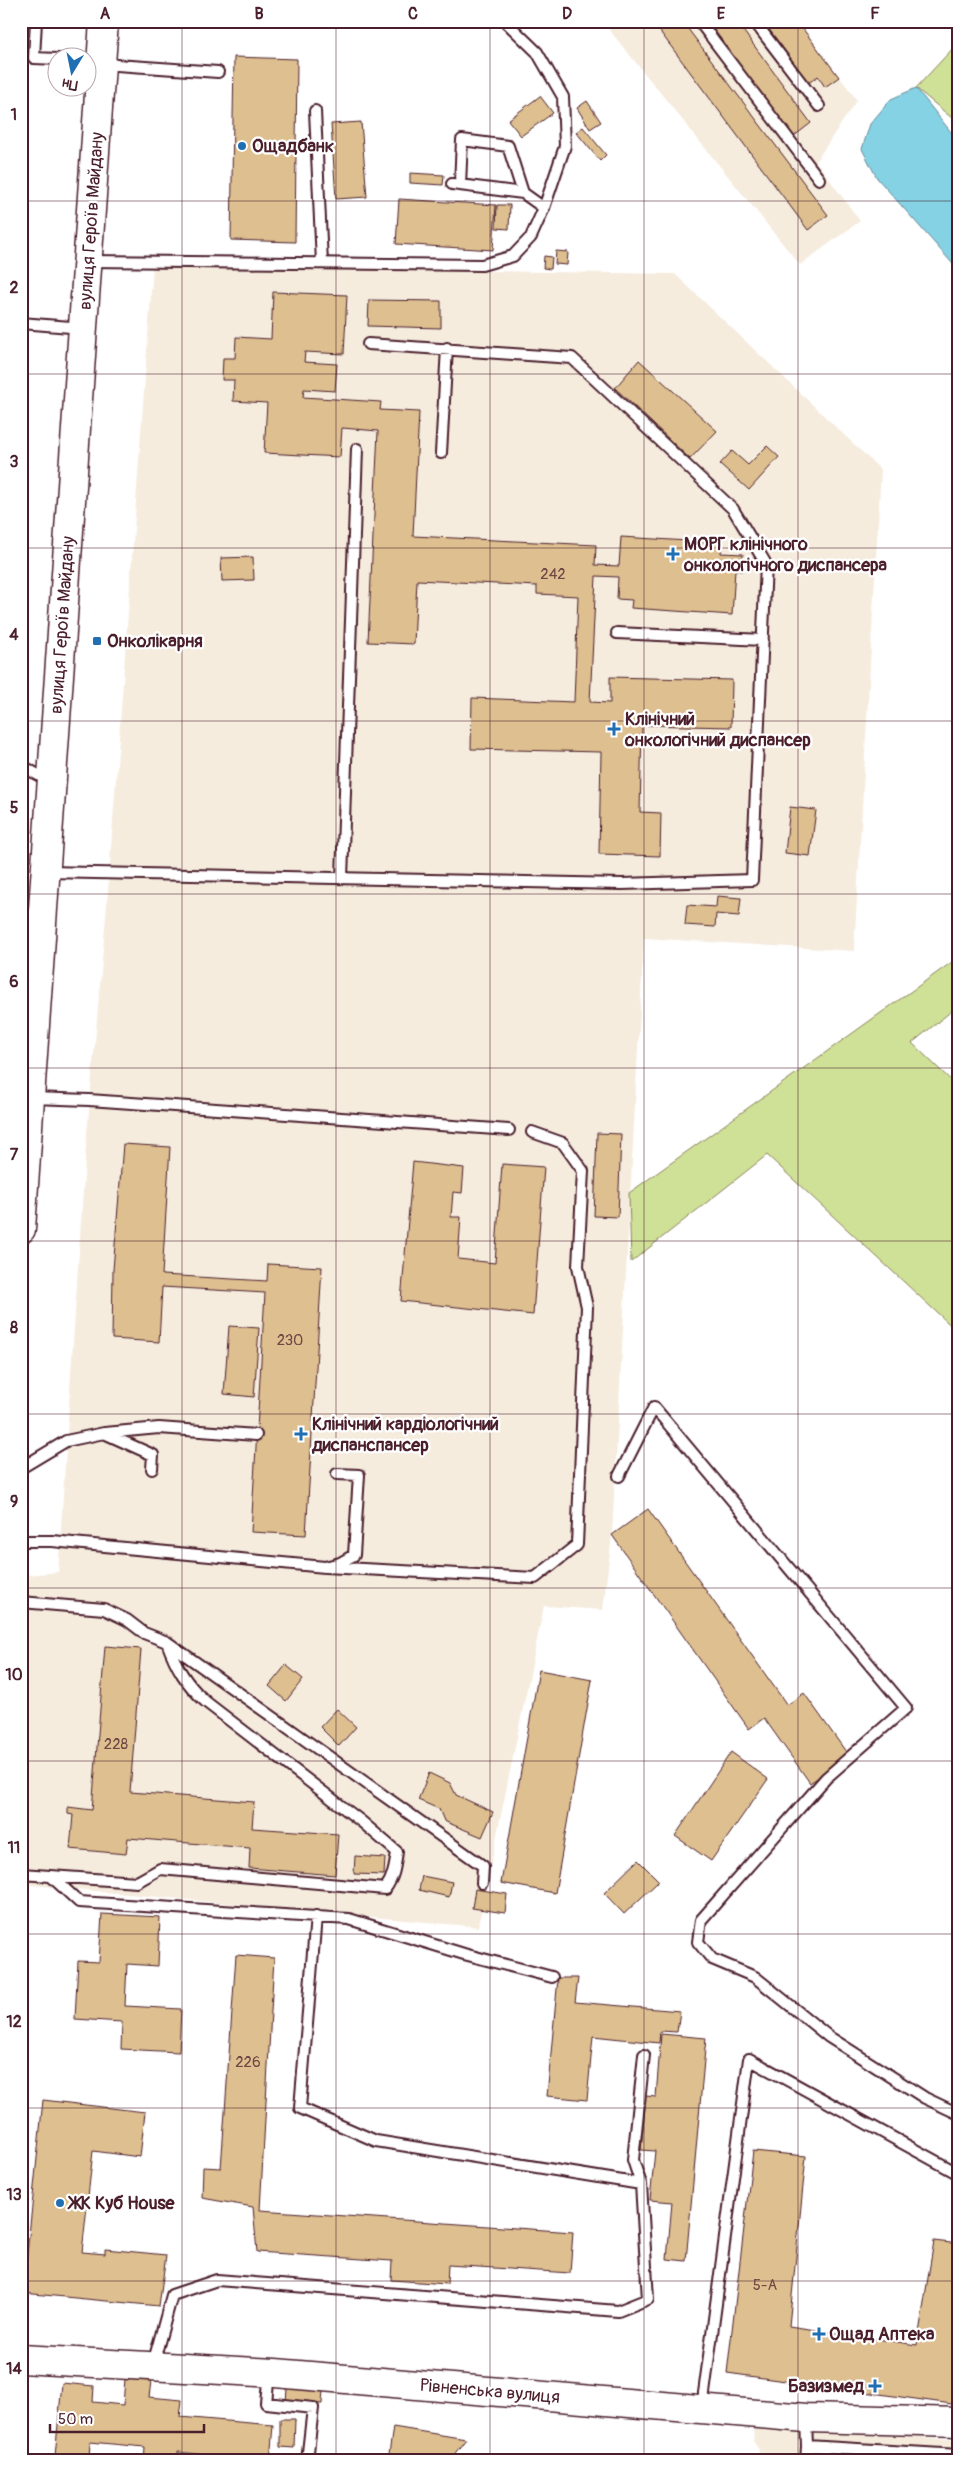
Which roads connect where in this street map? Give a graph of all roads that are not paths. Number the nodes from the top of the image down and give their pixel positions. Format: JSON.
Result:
{"nodes":[{"id":1,"x":36,"y":21,"type":"edge"},
{"id":2,"x":104,"y":21,"type":"edge"},
{"id":3,"x":505,"y":21,"type":"edge"},
{"id":4,"x":699,"y":21,"type":"edge"},
{"id":5,"x":754,"y":21,"type":"edge"},
{"id":6,"x":98,"y":49,"type":"edge"},
{"id":7,"x":48,"y":59,"type":"edge"},
{"id":8,"x":98,"y":63,"type":"edge"},
{"id":9,"x":218,"y":72,"type":"dead end"},
{"id":10,"x":94,"y":98,"type":"edge"},
{"id":11,"x":819,"y":106,"type":"dead end"},
{"id":12,"x":315,"y":111,"type":"dead end"},
{"id":13,"x":819,"y":179,"type":"dead end"},
{"id":14,"x":523,"y":193,"type":"junction"},
{"id":15,"x":544,"y":208,"type":"junction"},
{"id":16,"x":88,"y":261,"type":"junction"},
{"id":17,"x":322,"y":263,"type":"junction"},
{"id":18,"x":21,"y":323,"type":"edge"},
{"id":19,"x":83,"y":328,"type":"junction"},
{"id":20,"x":368,"y":344,"type":"dead end"},
{"id":21,"x":447,"y":348,"type":"junction"},
{"id":22,"x":357,"y":449,"type":"dead end"},
{"id":23,"x":442,"y":453,"type":"dead end"},
{"id":24,"x":616,"y":633,"type":"dead end"},
{"id":25,"x":763,"y":640,"type":"junction"},
{"id":26,"x":21,"y":765,"type":"edge"},
{"id":27,"x":51,"y":783,"type":"junction"},
{"id":28,"x":46,"y":872,"type":"junction"},
{"id":29,"x":342,"y":878,"type":"junction"},
{"id":30,"x":29,"y":1098,"type":"junction"},
{"id":31,"x":509,"y":1130,"type":"dead end"},
{"id":32,"x":532,"y":1132,"type":"dead end"},
{"id":33,"x":21,"y":1229,"type":"edge"},
{"id":34,"x":104,"y":1433,"type":"junction"},
{"id":35,"x":256,"y":1435,"type":"dead end"},
{"id":36,"x":21,"y":1468,"type":"edge"},
{"id":37,"x":152,"y":1469,"type":"dead end"},
{"id":38,"x":337,"y":1474,"type":"dead end"},
{"id":39,"x":619,"y":1476,"type":"dead end"},
{"id":40,"x":21,"y":1541,"type":"edge"},
{"id":41,"x":325,"y":1566,"type":"junction"},
{"id":42,"x":21,"y":1602,"type":"edge"},
{"id":43,"x":167,"y":1642,"type":"junction"},
{"id":44,"x":21,"y":1874,"type":"edge"},
{"id":45,"x":52,"y":1877,"type":"junction"},
{"id":46,"x":482,"y":1883,"type":"dead end"},
{"id":47,"x":316,"y":1916,"type":"junction"},
{"id":48,"x":552,"y":1977,"type":"dead end"},
{"id":49,"x":644,"y":2055,"type":"dead end"},
{"id":50,"x":959,"y":2114,"type":"edge"},
{"id":51,"x":959,"y":2174,"type":"edge"},
{"id":52,"x":641,"y":2184,"type":"junction"},
{"id":53,"x":21,"y":2359,"type":"edge"},
{"id":54,"x":153,"y":2365,"type":"junction"},
{"id":55,"x":275,"y":2372,"type":"junction"},
{"id":56,"x":702,"y":2409,"type":"junction"},
{"id":57,"x":806,"y":2418,"type":"junction"},
{"id":58,"x":959,"y":2422,"type":"edge"},
{"id":59,"x":807,"y":2446,"type":"junction"},
{"id":60,"x":959,"y":2455,"type":"edge"},
{"id":61,"x":307,"y":2461,"type":"edge"},
{"id":62,"x":806,"y":2461,"type":"edge"}],
"edges":[{"from":1,"to":7,"type":"lane"},
{"from":2,"to":6,"type":"main road","name":"вулиця Героїв Майдану"},
{"from":3,"to":15,"type":"lane"},
{"from":4,"to":13,"type":"lane"},
{"from":5,"to":11,"type":"lane"},
{"from":8,"to":9,"type":"lane"},
{"from":10,"to":16,"type":"main road","name":"вулиця Героїв Майдану"},
{"from":12,"to":17,"type":"lane"},
{"from":14,"to":14,"type":"lane"},
{"from":14,"to":15,"type":"lane"},
{"from":15,"to":17,"type":"lane"},
{"from":16,"to":17,"type":"lane"},
{"from":16,"to":19,"type":"main road","name":"вулиця Героїв Майдану"},
{"from":18,"to":19,"type":"lane"},
{"from":19,"to":27,"type":"main road","name":"вулиця Героїв Майдану"},
{"from":20,"to":21,"type":"lane"},
{"from":21,"to":23,"type":"lane"},
{"from":21,"to":25,"type":"lane"},
{"from":22,"to":29,"type":"lane"},
{"from":24,"to":25,"type":"lane"},
{"from":25,"to":29,"type":"lane"},
{"from":26,"to":27,"type":"lane"},
{"from":27,"to":28,"type":"main road","name":"вулиця Героїв Майдану"},
{"from":28,"to":29,"type":"lane"},
{"from":28,"to":30,"type":"main road","name":"вулиця Героїв Майдану"},
{"from":30,"to":31,"type":"lane"},
{"from":30,"to":33,"type":"main road","name":"вулиця Героїв Майдану"},
{"from":32,"to":41,"type":"lane"},
{"from":34,"to":35,"type":"lane"},
{"from":34,"to":36,"type":"lane"},
{"from":34,"to":37,"type":"lane"},
{"from":38,"to":41,"type":"lane"},
{"from":39,"to":50,"type":"lane"},
{"from":40,"to":41,"type":"lane"},
{"from":42,"to":43,"type":"lane"},
{"from":43,"to":45,"type":"lane"},
{"from":43,"to":46,"type":"lane"},
{"from":44,"to":45,"type":"lane"},
{"from":45,"to":47,"type":"lane"},
{"from":47,"to":48,"type":"lane"},
{"from":47,"to":52,"type":"lane"},
{"from":49,"to":52,"type":"lane"},
{"from":51,"to":56,"type":"lane"},
{"from":52,"to":54,"type":"lane"},
{"from":53,"to":54,"type":"main road","name":"Рівненська вулиця"},
{"from":54,"to":55,"type":"main road","name":"Рівненська вулиця"},
{"from":55,"to":56,"type":"main road","name":"Рівненська вулиця"},
{"from":55,"to":61,"type":"lane"},
{"from":56,"to":57,"type":"main road","name":"Рівненська вулиця"},
{"from":57,"to":58,"type":"main road","name":"Рівненська вулиця"},
{"from":57,"to":59,"type":"lane"},
{"from":59,"to":60,"type":"lane"},
{"from":59,"to":62,"type":"lane"}]}
